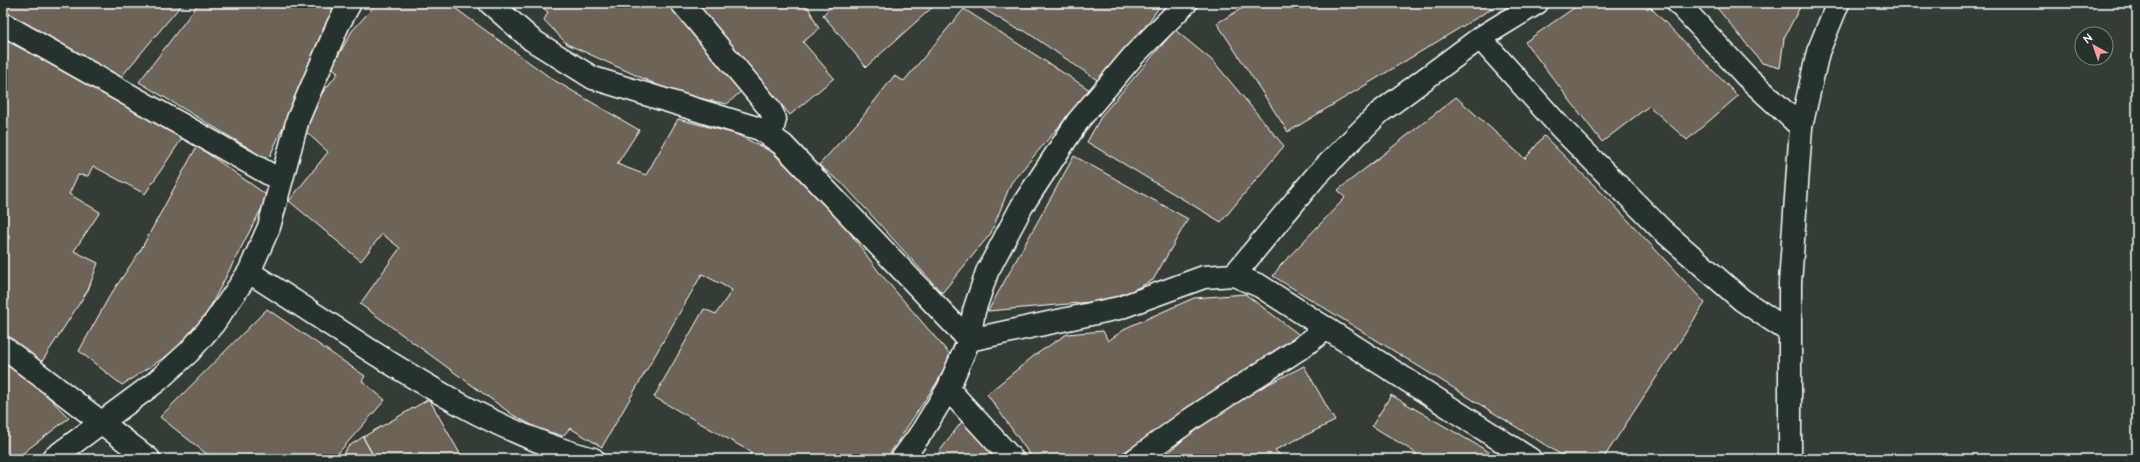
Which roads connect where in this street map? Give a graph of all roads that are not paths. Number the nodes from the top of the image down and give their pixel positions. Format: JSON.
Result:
{"nodes":[{"id":1,"x":350,"y":3,"type":"edge"},
{"id":2,"x":490,"y":3,"type":"edge"},
{"id":3,"x":682,"y":3,"type":"edge"},
{"id":4,"x":1186,"y":3,"type":"edge"},
{"id":5,"x":1537,"y":3,"type":"edge"},
{"id":6,"x":1678,"y":3,"type":"edge"},
{"id":7,"x":1838,"y":3,"type":"edge"},
{"id":8,"x":3,"y":24,"type":"edge"},
{"id":9,"x":1480,"y":38,"type":"junction"},
{"id":10,"x":1801,"y":127,"type":"junction"},
{"id":11,"x":771,"y":135,"type":"junction"},
{"id":12,"x":280,"y":180,"type":"junction"},
{"id":13,"x":249,"y":272,"type":"junction"},
{"id":14,"x":1234,"y":275,"type":"junction"},
{"id":15,"x":1327,"y":328,"type":"junction"},
{"id":16,"x":1790,"y":332,"type":"junction"},
{"id":17,"x":969,"y":340,"type":"junction"},
{"id":18,"x":3,"y":347,"type":"edge"},
{"id":19,"x":948,"y":389,"type":"junction"},
{"id":20,"x":101,"y":422,"type":"junction"},
{"id":21,"x":52,"y":459,"type":"edge"},
{"id":22,"x":149,"y":459,"type":"edge"},
{"id":23,"x":593,"y":459,"type":"edge"},
{"id":24,"x":902,"y":459,"type":"edge"},
{"id":25,"x":1012,"y":459,"type":"edge"},
{"id":26,"x":1136,"y":459,"type":"edge"},
{"id":27,"x":1530,"y":459,"type":"edge"},
{"id":28,"x":1790,"y":459,"type":"edge"}],
"edges":[{"from":1,"to":12,"type":"street"},
{"from":2,"to":11,"type":"street"},
{"from":3,"to":11,"type":"street"},
{"from":4,"to":17,"type":"street"},
{"from":5,"to":9,"type":"street"},
{"from":6,"to":10,"type":"street"},
{"from":7,"to":10,"type":"street"},
{"from":8,"to":12,"type":"street"},
{"from":9,"to":14,"type":"street"},
{"from":9,"to":16,"type":"street"},
{"from":10,"to":16,"type":"street"},
{"from":11,"to":17,"type":"street"},
{"from":12,"to":13,"type":"street"},
{"from":13,"to":20,"type":"street"},
{"from":13,"to":23,"type":"street"},
{"from":14,"to":15,"type":"street"},
{"from":14,"to":17,"type":"street"},
{"from":15,"to":26,"type":"street"},
{"from":15,"to":27,"type":"street"},
{"from":16,"to":28,"type":"street"},
{"from":17,"to":19,"type":"street"},
{"from":18,"to":20,"type":"street"},
{"from":19,"to":24,"type":"street"},
{"from":19,"to":25,"type":"street"},
{"from":20,"to":21,"type":"street"},
{"from":20,"to":22,"type":"street"}]}
